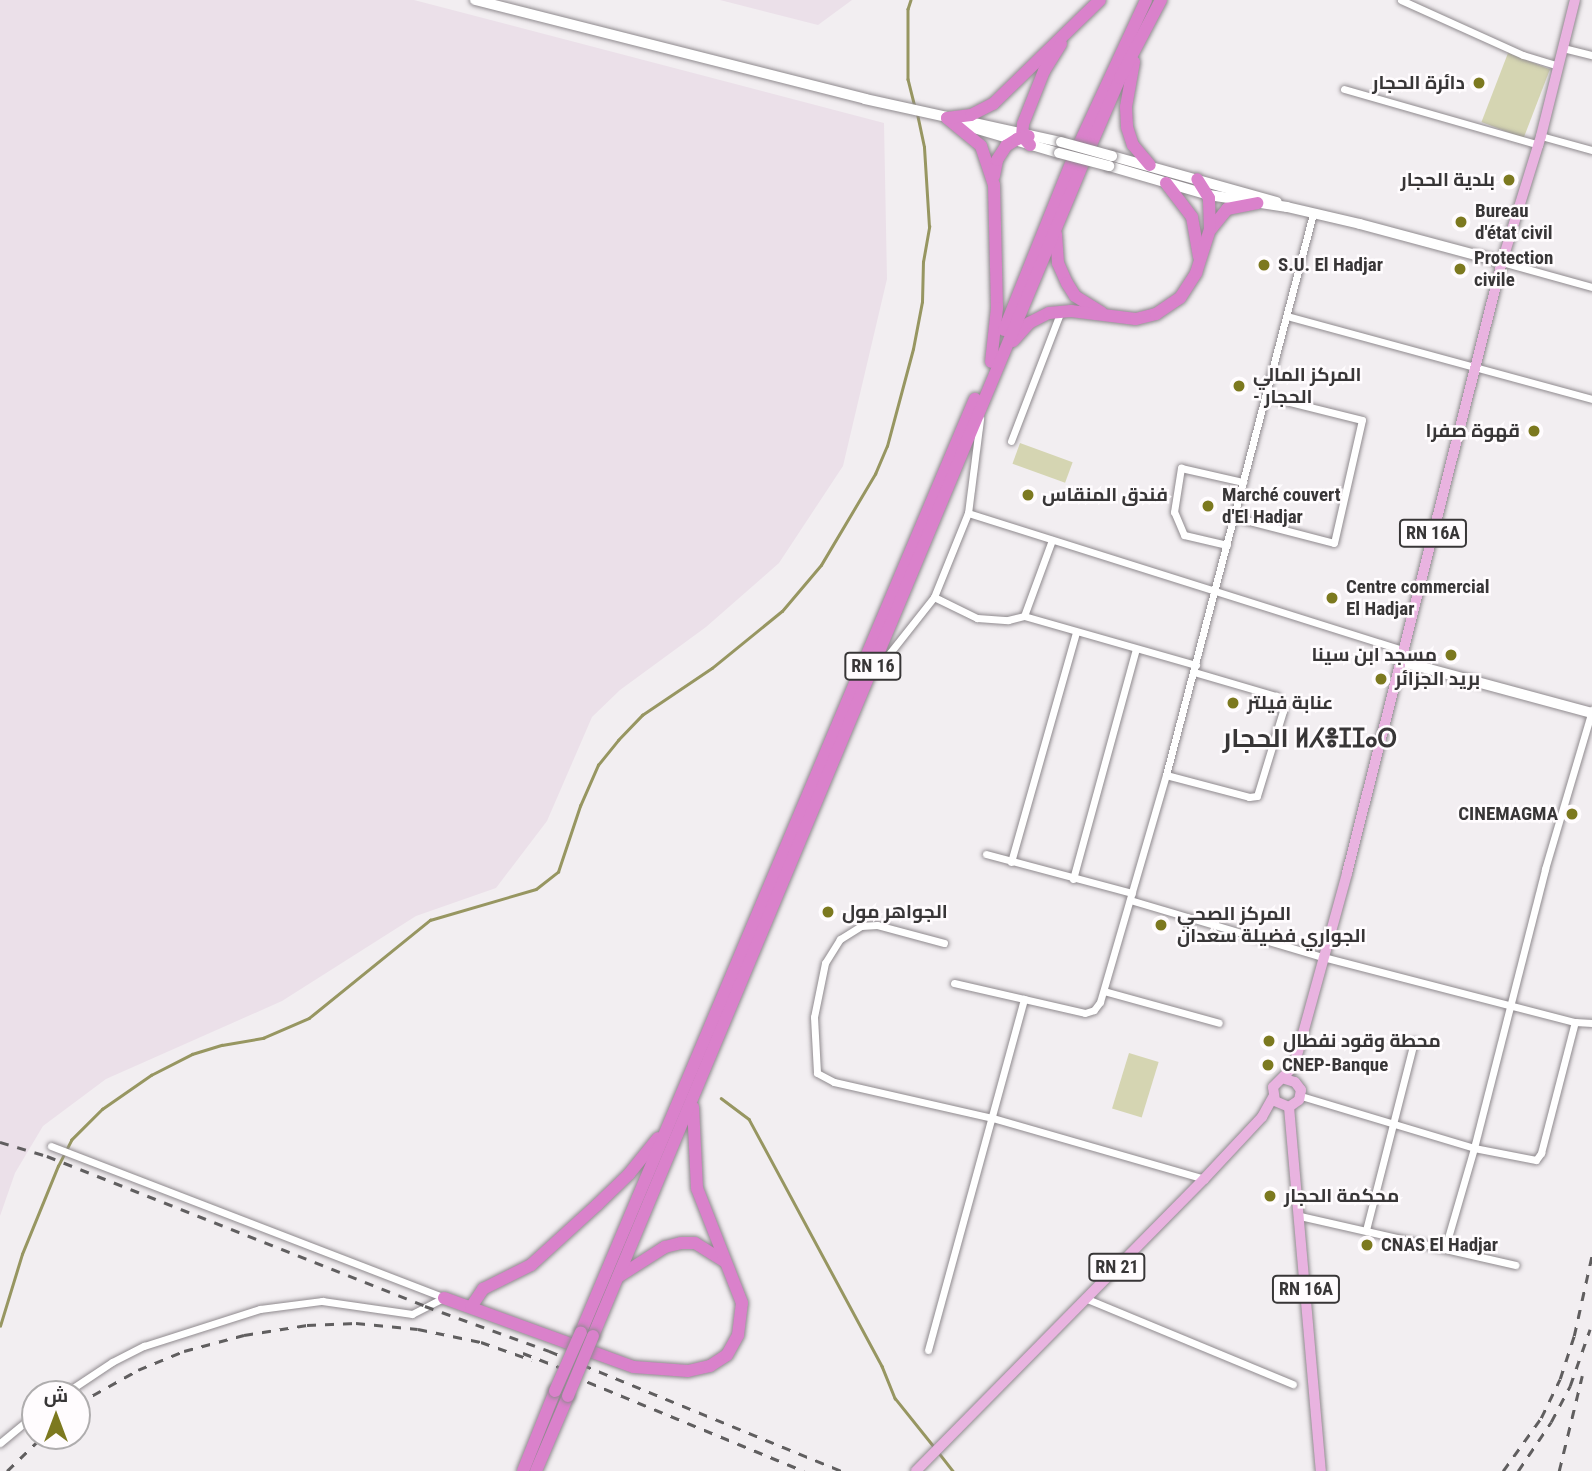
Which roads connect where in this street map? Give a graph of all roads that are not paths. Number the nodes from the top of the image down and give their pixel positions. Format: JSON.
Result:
{"nodes":[{"id":1,"x":475,"y":0,"type":"edge"},
{"id":2,"x":1100,"y":0,"type":"edge"},
{"id":3,"x":1146,"y":0,"type":"edge"},
{"id":4,"x":1161,"y":0,"type":"edge"},
{"id":5,"x":1401,"y":0,"type":"edge"},
{"id":6,"x":1575,"y":0,"type":"edge"},
{"id":7,"x":1086,"y":14,"type":"junction"},
{"id":8,"x":1138,"y":44,"type":"junction"},
{"id":9,"x":1563,"y":48,"type":"junction"},
{"id":10,"x":1592,"y":55,"type":"edge"},
{"id":11,"x":1558,"y":66,"type":"junction"},
{"id":12,"x":1344,"y":89,"type":"dead end"},
{"id":13,"x":944,"y":118,"type":"junction"},
{"id":14,"x":1024,"y":138,"type":"junction"},
{"id":15,"x":1540,"y":140,"type":"junction"},
{"id":16,"x":1592,"y":150,"type":"edge"},
{"id":17,"x":1110,"y":161,"type":"junction"},
{"id":18,"x":1150,"y":165,"type":"junction"},
{"id":19,"x":1197,"y":179,"type":"junction"},
{"id":20,"x":1166,"y":183,"type":"junction"},
{"id":21,"x":994,"y":185,"type":"junction"},
{"id":22,"x":1209,"y":195,"type":"junction"},
{"id":23,"x":1257,"y":203,"type":"junction"},
{"id":24,"x":1286,"y":207,"type":"junction"},
{"id":25,"x":1313,"y":214,"type":"junction"},
{"id":26,"x":1057,"y":225,"type":"junction"},
{"id":27,"x":1210,"y":229,"type":"junction"},
{"id":28,"x":1502,"y":262,"type":"junction"},
{"id":29,"x":1199,"y":264,"type":"junction"},
{"id":30,"x":1592,"y":287,"type":"edge"},
{"id":31,"x":1061,"y":311,"type":"junction"},
{"id":32,"x":1107,"y":316,"type":"junction"},
{"id":33,"x":1287,"y":316,"type":"junction"},
{"id":34,"x":997,"y":358,"type":"junction"},
{"id":35,"x":1475,"y":366,"type":"junction"},
{"id":36,"x":1266,"y":396,"type":"junction"},
{"id":37,"x":1592,"y":399,"type":"edge"},
{"id":38,"x":982,"y":404,"type":"junction"},
{"id":39,"x":1011,"y":441,"type":"dead end"},
{"id":40,"x":1243,"y":482,"type":"junction"},
{"id":41,"x":968,"y":513,"type":"junction"},
{"id":42,"x":1234,"y":517,"type":"junction"},
{"id":43,"x":1052,"y":540,"type":"junction"},
{"id":44,"x":1227,"y":545,"type":"junction"},
{"id":45,"x":1215,"y":591,"type":"junction"},
{"id":46,"x":934,"y":597,"type":"junction"},
{"id":47,"x":1024,"y":617,"type":"junction"},
{"id":48,"x":1076,"y":633,"type":"junction"},
{"id":49,"x":1136,"y":649,"type":"junction"},
{"id":50,"x":1401,"y":656,"type":"junction"},
{"id":51,"x":1195,"y":669,"type":"junction"},
{"id":52,"x":867,"y":682,"type":"junction"},
{"id":53,"x":1592,"y":711,"type":"edge"},
{"id":54,"x":1166,"y":775,"type":"junction"},
{"id":55,"x":986,"y":854,"type":"dead end"},
{"id":56,"x":1011,"y":862,"type":"junction"},
{"id":57,"x":1073,"y":879,"type":"junction"},
{"id":58,"x":1131,"y":897,"type":"junction"},
{"id":59,"x":944,"y":943,"type":"dead end"},
{"id":60,"x":1323,"y":957,"type":"junction"},
{"id":61,"x":954,"y":983,"type":"dead end"},
{"id":62,"x":1104,"y":991,"type":"junction"},
{"id":63,"x":1024,"y":999,"type":"junction"},
{"id":64,"x":1510,"y":1004,"type":"junction"},
{"id":65,"x":1575,"y":1022,"type":"junction"},
{"id":66,"x":1219,"y":1023,"type":"dead end"},
{"id":67,"x":1592,"y":1023,"type":"edge"},
{"id":68,"x":1414,"y":1041,"type":"dead end"},
{"id":69,"x":1290,"y":1080,"type":"junction"},
{"id":70,"x":1301,"y":1096,"type":"junction"},
{"id":71,"x":694,"y":1097,"type":"junction"},
{"id":72,"x":1273,"y":1097,"type":"junction"},
{"id":73,"x":1286,"y":1107,"type":"junction"},
{"id":74,"x":1262,"y":1117,"type":"junction"},
{"id":75,"x":993,"y":1118,"type":"junction"},
{"id":76,"x":669,"y":1124,"type":"junction"},
{"id":77,"x":1394,"y":1126,"type":"junction"},
{"id":78,"x":51,"y":1146,"type":"dead end"},
{"id":79,"x":1474,"y":1148,"type":"junction"},
{"id":80,"x":1204,"y":1180,"type":"junction"},
{"id":81,"x":1300,"y":1216,"type":"junction"},
{"id":82,"x":1366,"y":1230,"type":"junction"},
{"id":83,"x":1445,"y":1248,"type":"junction"},
{"id":84,"x":727,"y":1263,"type":"junction"},
{"id":85,"x":1515,"y":1265,"type":"dead end"},
{"id":86,"x":617,"y":1277,"type":"junction"},
{"id":87,"x":444,"y":1298,"type":"junction"},
{"id":88,"x":1085,"y":1298,"type":"junction"},
{"id":89,"x":471,"y":1307,"type":"junction"},
{"id":90,"x":587,"y":1334,"type":"junction"},
{"id":91,"x":928,"y":1350,"type":"dead end"},
{"id":92,"x":85,"y":1380,"type":"edge"},
{"id":93,"x":1293,"y":1384,"type":"dead end"},
{"id":94,"x":21,"y":1426,"type":"edge"},
{"id":95,"x":0,"y":1443,"type":"edge"},
{"id":96,"x":523,"y":1471,"type":"edge"},
{"id":97,"x":536,"y":1471,"type":"edge"},
{"id":98,"x":916,"y":1471,"type":"edge"},
{"id":99,"x":1321,"y":1471,"type":"edge"}],
"edges":[{"from":1,"to":13,"type":"main road"},
{"from":2,"to":7,"type":"highway"},
{"from":3,"to":34,"type":"highway","number":"RN 16"},
{"from":4,"to":8,"type":"highway","number":"RN 16"},
{"from":5,"to":11,"type":"street"},
{"from":6,"to":9,"type":"main road","number":"RN 16A"},
{"from":7,"to":13,"type":"highway"},
{"from":7,"to":14,"type":"highway"},
{"from":8,"to":18,"type":"highway"},
{"from":8,"to":26,"type":"highway","number":"RN 16"},
{"from":9,"to":10,"type":"street"},
{"from":9,"to":11,"type":"main road","number":"RN 16A"},
{"from":11,"to":15,"type":"main road","number":"RN 16A"},
{"from":12,"to":15,"type":"street"},
{"from":13,"to":14,"type":"main road"},
{"from":13,"to":21,"type":"highway"},
{"from":14,"to":17,"type":"main road","bridge":true},
{"from":14,"to":21,"type":"highway"},
{"from":15,"to":16,"type":"street"},
{"from":15,"to":28,"type":"main road","number":"RN 16A"},
{"from":17,"to":18,"type":"main road"},
{"from":17,"to":20,"type":"main road"},
{"from":18,"to":19,"type":"main road"},
{"from":19,"to":22,"type":"highway"},
{"from":19,"to":24,"type":"main road"},
{"from":20,"to":22,"type":"main road"},
{"from":20,"to":29,"type":"highway"},
{"from":21,"to":34,"type":"highway"},
{"from":22,"to":23,"type":"main road"},
{"from":22,"to":27,"type":"highway"},
{"from":23,"to":24,"type":"main road"},
{"from":23,"to":27,"type":"highway"},
{"from":24,"to":25,"type":"main road"},
{"from":25,"to":28,"type":"main road"},
{"from":25,"to":33,"type":"street"},
{"from":26,"to":32,"type":"highway"},
{"from":26,"to":34,"type":"highway","number":"RN 16"},
{"from":27,"to":29,"type":"highway"},
{"from":28,"to":30,"type":"street"},
{"from":28,"to":35,"type":"main road","number":"RN 16A"},
{"from":29,"to":32,"type":"highway"},
{"from":31,"to":32,"type":"highway"},
{"from":31,"to":34,"type":"highway"},
{"from":31,"to":39,"type":"street"},
{"from":33,"to":35,"type":"street"},
{"from":33,"to":36,"type":"street"},
{"from":34,"to":38,"type":"highway","number":"RN 16"},
{"from":34,"to":76,"type":"highway","number":"RN 16"},
{"from":35,"to":37,"type":"street"},
{"from":35,"to":50,"type":"main road","number":"RN 16A"},
{"from":36,"to":40,"type":"street"},
{"from":36,"to":42,"type":"street"},
{"from":38,"to":41,"type":"street"},
{"from":38,"to":52,"type":"highway","number":"RN 16"},
{"from":40,"to":42,"type":"street"},
{"from":40,"to":44,"type":"street"},
{"from":41,"to":43,"type":"street"},
{"from":41,"to":46,"type":"street"},
{"from":42,"to":44,"type":"street"},
{"from":43,"to":45,"type":"street"},
{"from":43,"to":47,"type":"street"},
{"from":44,"to":45,"type":"street"},
{"from":45,"to":50,"type":"street"},
{"from":45,"to":51,"type":"street"},
{"from":46,"to":47,"type":"street"},
{"from":46,"to":52,"type":"street"},
{"from":47,"to":48,"type":"street"},
{"from":48,"to":49,"type":"street"},
{"from":48,"to":56,"type":"street"},
{"from":49,"to":51,"type":"street"},
{"from":49,"to":57,"type":"street"},
{"from":50,"to":53,"type":"main road"},
{"from":50,"to":60,"type":"main road","number":"RN 16A"},
{"from":51,"to":54,"type":"street"},
{"from":51,"to":54,"type":"street"},
{"from":52,"to":71,"type":"highway","number":"RN 16"},
{"from":53,"to":64,"type":"street"},
{"from":54,"to":58,"type":"street"},
{"from":55,"to":56,"type":"street"},
{"from":56,"to":57,"type":"street"},
{"from":57,"to":58,"type":"street"},
{"from":58,"to":60,"type":"street"},
{"from":58,"to":62,"type":"street"},
{"from":59,"to":75,"type":"street"},
{"from":60,"to":64,"type":"street"},
{"from":60,"to":69,"type":"main road","number":"RN 16A"},
{"from":61,"to":63,"type":"street"},
{"from":62,"to":63,"type":"street"},
{"from":62,"to":66,"type":"street"},
{"from":63,"to":75,"type":"street"},
{"from":64,"to":65,"type":"street"},
{"from":64,"to":79,"type":"street"},
{"from":65,"to":67,"type":"street"},
{"from":65,"to":79,"type":"street"},
{"from":68,"to":77,"type":"street"},
{"from":69,"to":70,"type":"main road"},
{"from":69,"to":72,"type":"main road"},
{"from":70,"to":73,"type":"main road"},
{"from":70,"to":77,"type":"street"},
{"from":71,"to":84,"type":"highway"},
{"from":71,"to":86,"type":"highway","number":"RN 16"},
{"from":72,"to":73,"type":"main road"},
{"from":72,"to":74,"type":"main road","number":"RN 21"},
{"from":73,"to":74,"type":"main road","number":"RN 21"},
{"from":73,"to":81,"type":"main road","number":"RN 16A"},
{"from":74,"to":80,"type":"main road","number":"RN 21"},
{"from":75,"to":80,"type":"street"},
{"from":75,"to":91,"type":"street"},
{"from":76,"to":89,"type":"highway"},
{"from":76,"to":90,"type":"highway","number":"RN 16"},
{"from":77,"to":79,"type":"street"},
{"from":77,"to":82,"type":"street"},
{"from":78,"to":87,"type":"street"},
{"from":79,"to":83,"type":"street"},
{"from":80,"to":88,"type":"main road","number":"RN 21"},
{"from":81,"to":82,"type":"street"},
{"from":81,"to":99,"type":"main road","number":"RN 16A"},
{"from":82,"to":83,"type":"street"},
{"from":83,"to":85,"type":"street"},
{"from":84,"to":86,"type":"highway"},
{"from":84,"to":89,"type":"highway"},
{"from":86,"to":90,"type":"highway","number":"RN 16"},
{"from":87,"to":89,"type":"highway"},
{"from":87,"to":92,"type":"street"},
{"from":88,"to":93,"type":"street"},
{"from":88,"to":98,"type":"main road","number":"RN 21"},
{"from":90,"to":96,"type":"highway","number":"RN 16","bridge":true},
{"from":90,"to":97,"type":"highway","number":"RN 16","bridge":true},
{"from":94,"to":95,"type":"street"}]}
